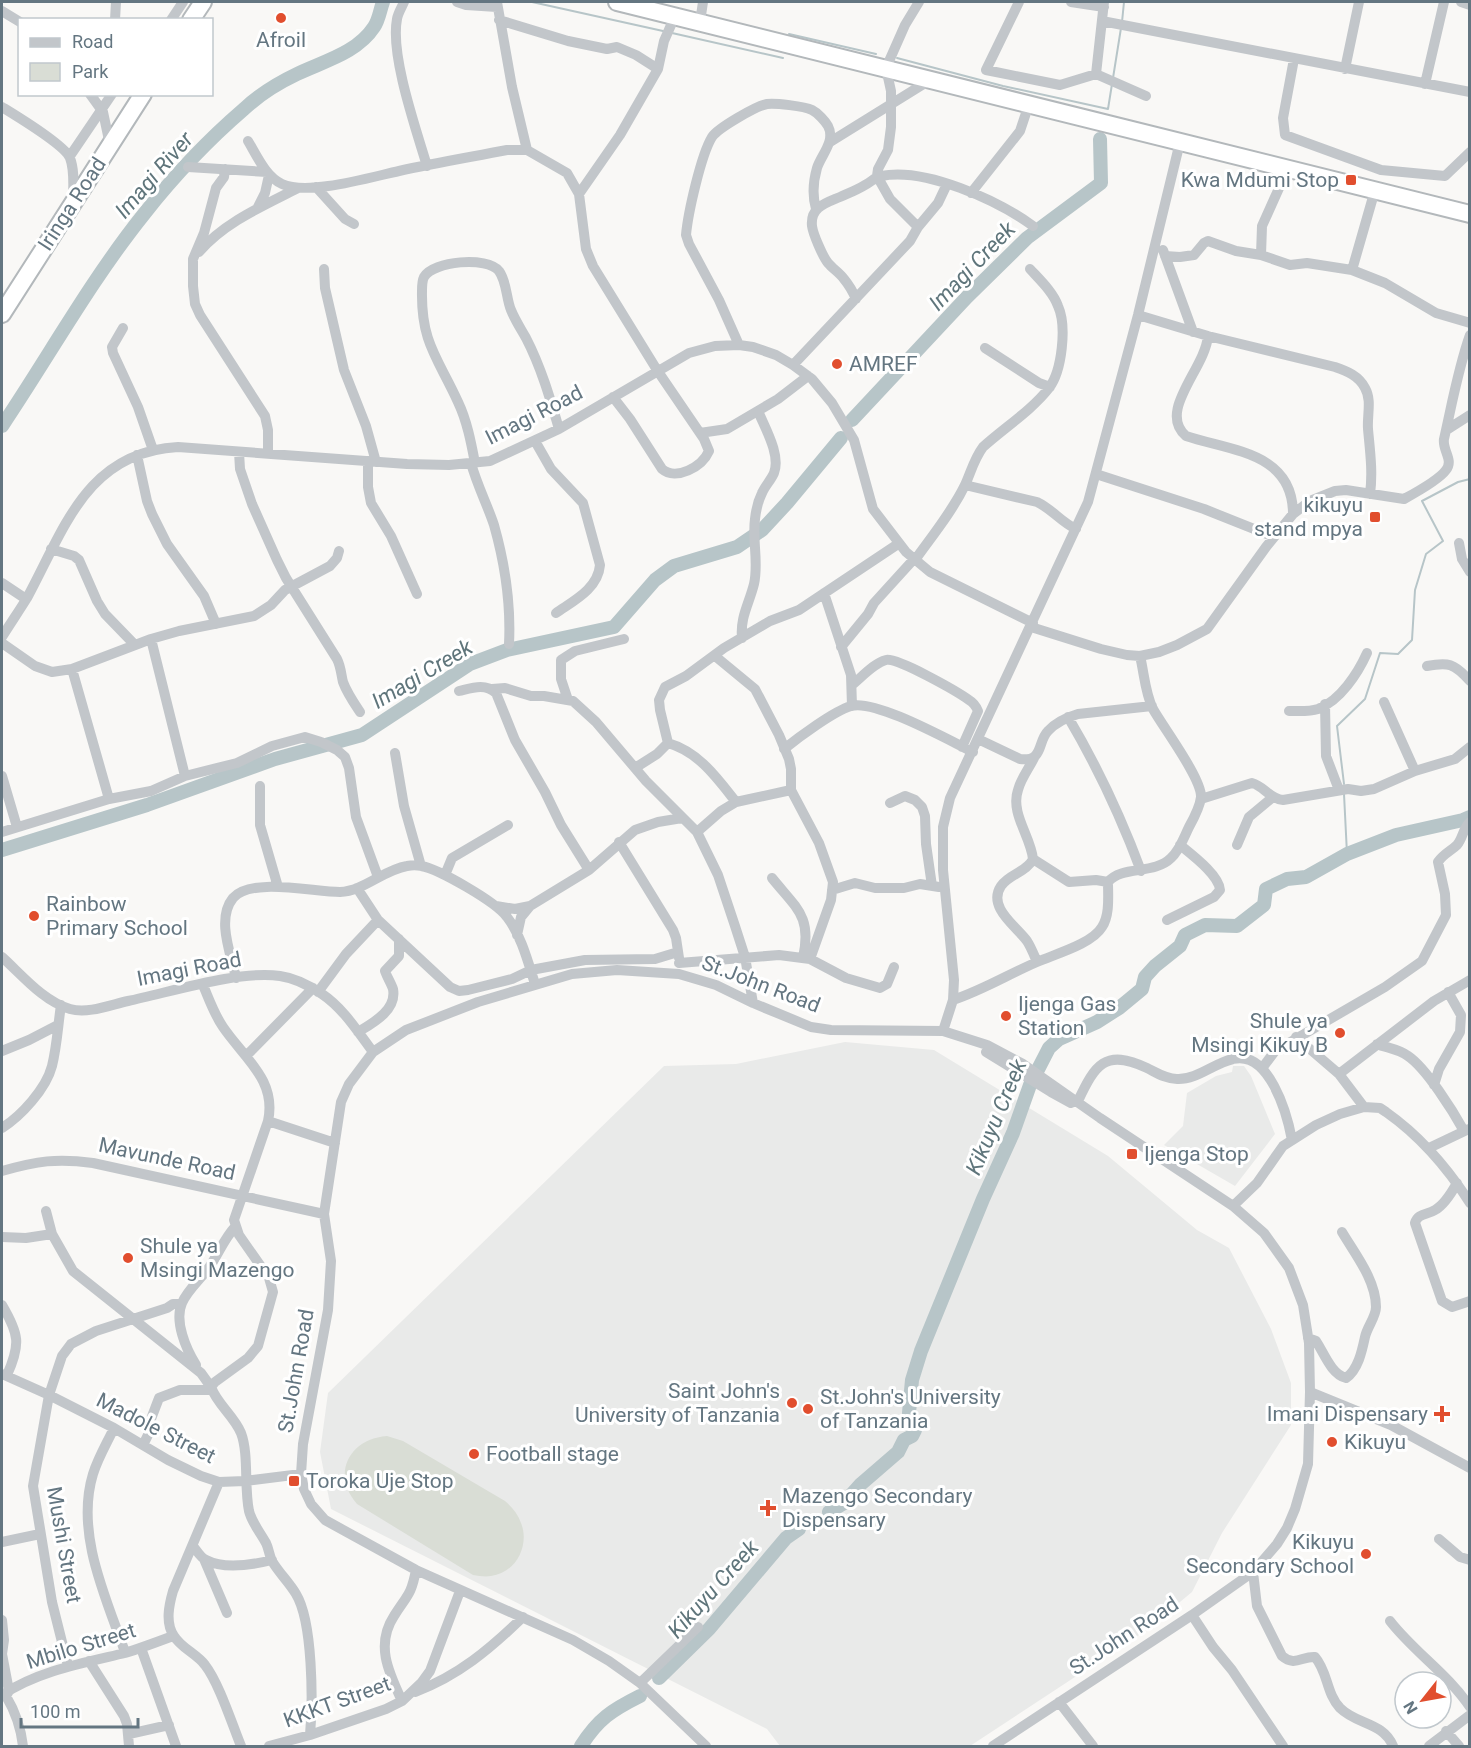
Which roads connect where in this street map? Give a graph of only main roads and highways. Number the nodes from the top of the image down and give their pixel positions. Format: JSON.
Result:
{"nodes":[{"id":1,"x":203,"y":2,"type":"edge"},
{"id":2,"x":617,"y":2,"type":"edge"},
{"id":3,"x":192,"y":18,"type":"edge"},
{"id":4,"x":142,"y":96,"type":"edge"},
{"id":5,"x":1470,"y":214,"type":"edge"},
{"id":6,"x":2,"y":314,"type":"edge"}],
"edges":[{"from":1,"to":3,"type":"highway"},
{"from":2,"to":5,"type":"highway"},
{"from":4,"to":6,"type":"highway","name":"Iringa Road"}]}
